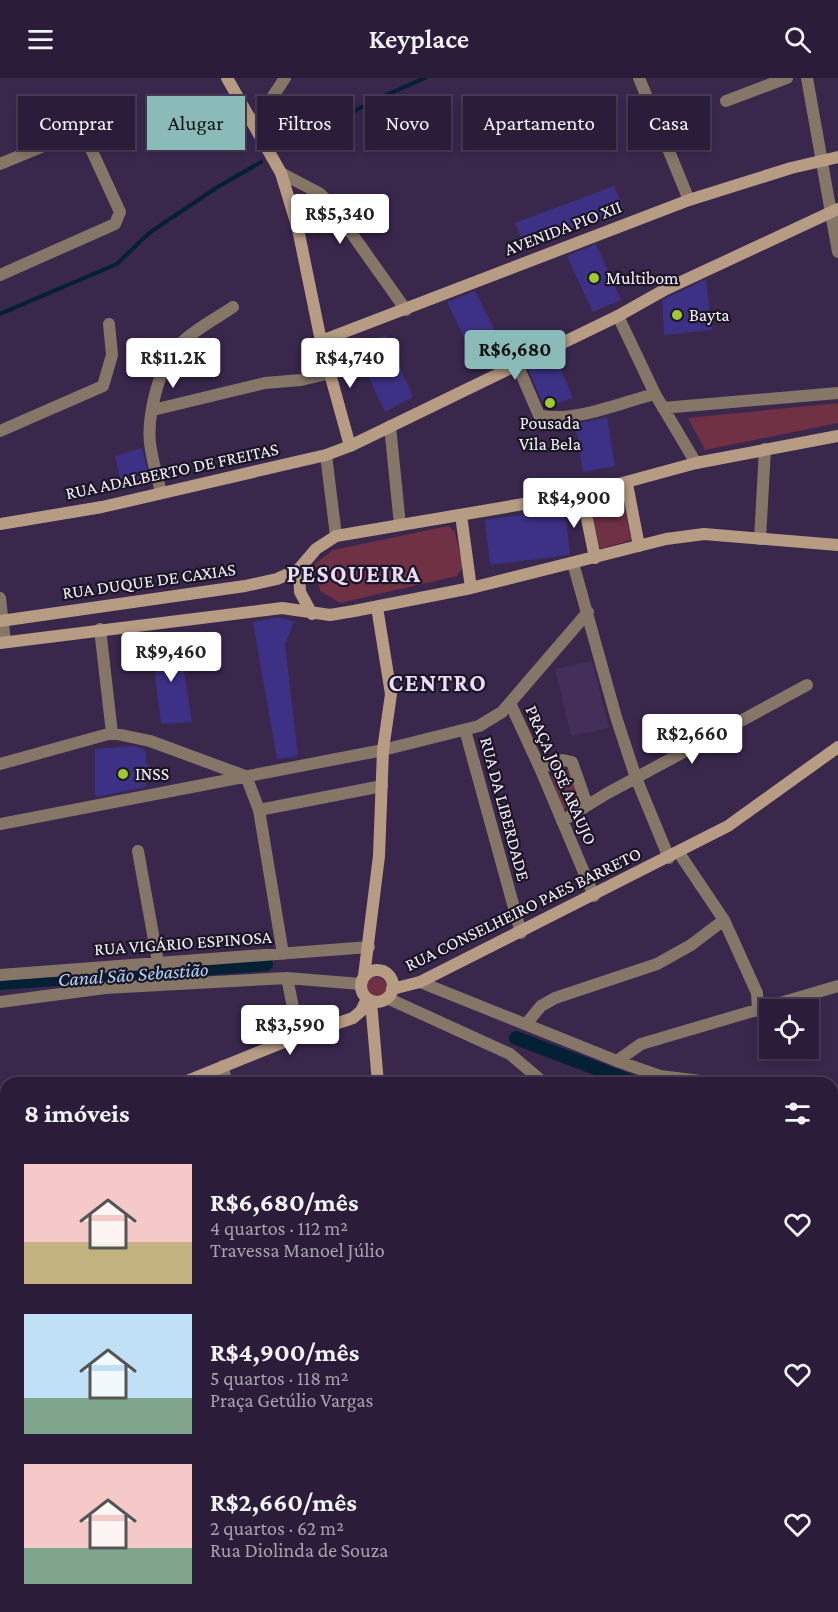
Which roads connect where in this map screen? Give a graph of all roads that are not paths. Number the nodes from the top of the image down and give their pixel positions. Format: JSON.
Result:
{"nodes":[{"id":1,"x":227,"y":78,"type":"edge"},
{"id":2,"x":285,"y":78,"type":"edge"},
{"id":3,"x":639,"y":78,"type":"edge"},
{"id":4,"x":787,"y":78,"type":"edge"},
{"id":5,"x":807,"y":78,"type":"edge"},
{"id":6,"x":726,"y":102,"type":"dead end"},
{"id":7,"x":254,"y":125,"type":"junction"},
{"id":8,"x":838,"y":157,"type":"edge"},
{"id":9,"x":822,"y":160,"type":"junction"},
{"id":10,"x":0,"y":164,"type":"edge"},
{"id":11,"x":281,"y":173,"type":"junction"},
{"id":12,"x":689,"y":200,"type":"junction"},
{"id":13,"x":835,"y":211,"type":"edge"},
{"id":14,"x":838,"y":252,"type":"edge"},
{"id":15,"x":0,"y":275,"type":"edge"},
{"id":16,"x":233,"y":307,"type":"dead end"},
{"id":17,"x":406,"y":310,"type":"junction"},
{"id":18,"x":618,"y":316,"type":"junction"},
{"id":19,"x":109,"y":324,"type":"dead end"},
{"id":20,"x":321,"y":341,"type":"junction"},
{"id":21,"x":517,"y":364,"type":"junction"},
{"id":22,"x":331,"y":373,"type":"junction"},
{"id":23,"x":838,"y":393,"type":"edge"},
{"id":24,"x":655,"y":394,"type":"junction"},
{"id":25,"x":663,"y":408,"type":"junction"},
{"id":26,"x":153,"y":410,"type":"junction"},
{"id":27,"x":390,"y":426,"type":"junction"},
{"id":28,"x":0,"y":431,"type":"edge"},
{"id":29,"x":838,"y":436,"type":"edge"},
{"id":30,"x":350,"y":446,"type":"junction"},
{"id":31,"x":765,"y":448,"type":"junction"},
{"id":32,"x":326,"y":455,"type":"junction"},
{"id":33,"x":696,"y":464,"type":"junction"},
{"id":34,"x":627,"y":484,"type":"junction"},
{"id":35,"x":161,"y":492,"type":"junction"},
{"id":36,"x":582,"y":494,"type":"junction"},
{"id":37,"x":461,"y":515,"type":"junction"},
{"id":38,"x":0,"y":524,"type":"edge"},
{"id":39,"x":400,"y":525,"type":"junction"},
{"id":40,"x":336,"y":536,"type":"junction"},
{"id":41,"x":760,"y":539,"type":"junction"},
{"id":42,"x":838,"y":545,"type":"edge"},
{"id":43,"x":639,"y":546,"type":"junction"},
{"id":44,"x":596,"y":558,"type":"junction"},
{"id":45,"x":573,"y":563,"type":"junction"},
{"id":46,"x":299,"y":569,"type":"junction"},
{"id":47,"x":471,"y":588,"type":"junction"},
{"id":48,"x":0,"y":598,"type":"edge"},
{"id":49,"x":376,"y":608,"type":"junction"},
{"id":50,"x":588,"y":612,"type":"junction"},
{"id":51,"x":312,"y":614,"type":"junction"},
{"id":52,"x":1,"y":620,"type":"edge"},
{"id":53,"x":99,"y":629,"type":"junction"},
{"id":54,"x":2,"y":642,"type":"edge"},
{"id":55,"x":807,"y":685,"type":"dead end"},
{"id":56,"x":510,"y":703,"type":"junction"},
{"id":57,"x":465,"y":730,"type":"junction"},
{"id":58,"x":112,"y":734,"type":"junction"},
{"id":59,"x":838,"y":747,"type":"edge"},
{"id":60,"x":383,"y":750,"type":"junction"},
{"id":61,"x":0,"y":764,"type":"edge"},
{"id":62,"x":540,"y":768,"type":"junction"},
{"id":63,"x":246,"y":776,"type":"junction"},
{"id":64,"x":636,"y":778,"type":"junction"},
{"id":65,"x":382,"y":786,"type":"junction"},
{"id":66,"x":587,"y":805,"type":"junction"},
{"id":67,"x":259,"y":810,"type":"junction"},
{"id":68,"x":562,"y":821,"type":"junction"},
{"id":69,"x":0,"y":824,"type":"edge"},
{"id":70,"x":138,"y":851,"type":"dead end"},
{"id":71,"x":674,"y":856,"type":"junction"},
{"id":72,"x":594,"y":896,"type":"junction"},
{"id":73,"x":724,"y":920,"type":"junction"},
{"id":74,"x":521,"y":933,"type":"junction"},
{"id":75,"x":369,"y":947,"type":"junction"},
{"id":76,"x":283,"y":954,"type":"junction"},
{"id":77,"x":158,"y":962,"type":"junction"},
{"id":78,"x":382,"y":971,"type":"junction"},
{"id":79,"x":0,"y":975,"type":"edge"},
{"id":80,"x":287,"y":978,"type":"junction"},
{"id":81,"x":362,"y":980,"type":"junction"},
{"id":82,"x":420,"y":982,"type":"junction"},
{"id":83,"x":838,"y":986,"type":"edge"},
{"id":84,"x":390,"y":994,"type":"junction"},
{"id":85,"x":369,"y":1000,"type":"junction"},
{"id":86,"x":0,"y":1002,"type":"edge"},
{"id":87,"x":758,"y":1011,"type":"junction"},
{"id":88,"x":526,"y":1024,"type":"junction"},
{"id":89,"x":298,"y":1036,"type":"junction"},
{"id":90,"x":617,"y":1061,"type":"junction"},
{"id":91,"x":223,"y":1066,"type":"junction"},
{"id":92,"x":196,"y":1077,"type":"edge"},
{"id":93,"x":225,"y":1077,"type":"edge"},
{"id":94,"x":377,"y":1077,"type":"edge"},
{"id":95,"x":537,"y":1077,"type":"edge"},
{"id":96,"x":668,"y":1077,"type":"edge"}],
"edges":[{"from":1,"to":7,"type":"main road"},
{"from":2,"to":7,"type":"street"},
{"from":3,"to":12,"type":"street"},
{"from":4,"to":6,"type":"street"},
{"from":5,"to":9,"type":"street"},
{"from":7,"to":11,"type":"main road"},
{"from":8,"to":9,"type":"main road","name":"AVENIDA PIO XII"},
{"from":9,"to":12,"type":"main road","name":"AVENIDA PIO XII"},
{"from":9,"to":13,"type":"street"},
{"from":10,"to":15,"type":"street"},
{"from":11,"to":17,"type":"street"},
{"from":11,"to":20,"type":"main road"},
{"from":12,"to":17,"type":"main road","name":"AVENIDA PIO XII"},
{"from":13,"to":14,"type":"street"},
{"from":13,"to":18,"type":"main road","name":"RUA ADALBERTO DE FREITAS"},
{"from":16,"to":26,"type":"street"},
{"from":17,"to":20,"type":"main road","name":"AVENIDA PIO XII"},
{"from":18,"to":21,"type":"main road","name":"RUA ADALBERTO DE FREITAS"},
{"from":18,"to":24,"type":"street"},
{"from":19,"to":28,"type":"street"},
{"from":20,"to":22,"type":"main road"},
{"from":21,"to":24,"type":"street"},
{"from":21,"to":27,"type":"main road","name":"RUA ADALBERTO DE FREITAS"},
{"from":22,"to":26,"type":"street"},
{"from":22,"to":30,"type":"main road"},
{"from":23,"to":25,"type":"street"},
{"from":24,"to":25,"type":"street"},
{"from":25,"to":33,"type":"street"},
{"from":26,"to":35,"type":"street"},
{"from":27,"to":30,"type":"main road","name":"RUA ADALBERTO DE FREITAS"},
{"from":27,"to":39,"type":"street"},
{"from":29,"to":31,"type":"main road"},
{"from":30,"to":32,"type":"main road","name":"RUA ADALBERTO DE FREITAS"},
{"from":31,"to":33,"type":"main road"},
{"from":31,"to":41,"type":"street"},
{"from":32,"to":35,"type":"main road","name":"RUA ADALBERTO DE FREITAS"},
{"from":32,"to":40,"type":"street"},
{"from":33,"to":34,"type":"main road"},
{"from":34,"to":36,"type":"main road"},
{"from":34,"to":43,"type":"main road"},
{"from":35,"to":38,"type":"main road","name":"RUA ADALBERTO DE FREITAS"},
{"from":36,"to":37,"type":"main road"},
{"from":36,"to":44,"type":"main road"},
{"from":37,"to":39,"type":"main road"},
{"from":37,"to":47,"type":"main road"},
{"from":39,"to":40,"type":"main road"},
{"from":40,"to":46,"type":"main road"},
{"from":41,"to":42,"type":"main road"},
{"from":41,"to":43,"type":"main road"},
{"from":43,"to":44,"type":"main road"},
{"from":44,"to":45,"type":"main road"},
{"from":45,"to":47,"type":"main road"},
{"from":45,"to":50,"type":"street"},
{"from":46,"to":51,"type":"main road"},
{"from":46,"to":52,"type":"main road","name":"RUA DUQUE DE CAXIAS"},
{"from":47,"to":49,"type":"main road"},
{"from":48,"to":52,"type":"street"},
{"from":49,"to":51,"type":"main road"},
{"from":49,"to":60,"type":"main road"},
{"from":50,"to":56,"type":"street"},
{"from":50,"to":64,"type":"street"},
{"from":51,"to":53,"type":"main road"},
{"from":52,"to":54,"type":"street"},
{"from":53,"to":54,"type":"main road"},
{"from":53,"to":58,"type":"street"},
{"from":55,"to":64,"type":"street"},
{"from":56,"to":57,"type":"street"},
{"from":56,"to":62,"type":"street","name":"PRAÇA JOSÉ ARAUJO"},
{"from":57,"to":60,"type":"street"},
{"from":57,"to":74,"type":"street","name":"RUA DA LIBERDADE"},
{"from":58,"to":61,"type":"street"},
{"from":58,"to":63,"type":"street"},
{"from":59,"to":71,"type":"main road","name":"RUA CONSELHEIRO PAES BARRETO"},
{"from":60,"to":63,"type":"street"},
{"from":60,"to":65,"type":"main road"},
{"from":62,"to":66,"type":"street"},
{"from":62,"to":68,"type":"street","name":"PRAÇA JOSÉ ARAUJO"},
{"from":63,"to":67,"type":"street"},
{"from":63,"to":69,"type":"street"},
{"from":64,"to":66,"type":"street"},
{"from":64,"to":71,"type":"street"},
{"from":65,"to":67,"type":"street"},
{"from":65,"to":75,"type":"main road"},
{"from":66,"to":68,"type":"street"},
{"from":67,"to":76,"type":"street"},
{"from":68,"to":72,"type":"street","name":"PRAÇA JOSÉ ARAUJO"},
{"from":70,"to":77,"type":"street"},
{"from":71,"to":72,"type":"main road","name":"RUA CONSELHEIRO PAES BARRETO"},
{"from":71,"to":73,"type":"street"},
{"from":72,"to":74,"type":"main road","name":"RUA CONSELHEIRO PAES BARRETO"},
{"from":73,"to":87,"type":"street"},
{"from":73,"to":88,"type":"street"},
{"from":74,"to":82,"type":"main road","name":"RUA CONSELHEIRO PAES BARRETO"},
{"from":75,"to":76,"type":"street","name":"RUA VIGÁRIO ESPINOSA"},
{"from":75,"to":78,"type":"main road"},
{"from":75,"to":81,"type":"main road"},
{"from":76,"to":77,"type":"street","name":"RUA VIGÁRIO ESPINOSA"},
{"from":77,"to":79,"type":"street","name":"RUA VIGÁRIO ESPINOSA"},
{"from":78,"to":81,"type":"main road"},
{"from":78,"to":84,"type":"main road"},
{"from":80,"to":81,"type":"street"},
{"from":80,"to":86,"type":"street"},
{"from":80,"to":89,"type":"street"},
{"from":81,"to":85,"type":"main road"},
{"from":82,"to":84,"type":"main road","name":"RUA CONSELHEIRO PAES BARRETO"},
{"from":82,"to":88,"type":"street"},
{"from":83,"to":87,"type":"street"},
{"from":84,"to":85,"type":"main road"},
{"from":84,"to":95,"type":"street"},
{"from":85,"to":89,"type":"main road"},
{"from":85,"to":94,"type":"main road"},
{"from":87,"to":90,"type":"street"},
{"from":88,"to":90,"type":"street"},
{"from":89,"to":91,"type":"main road"},
{"from":90,"to":96,"type":"street"},
{"from":91,"to":92,"type":"main road"},
{"from":91,"to":93,"type":"street"}]}
